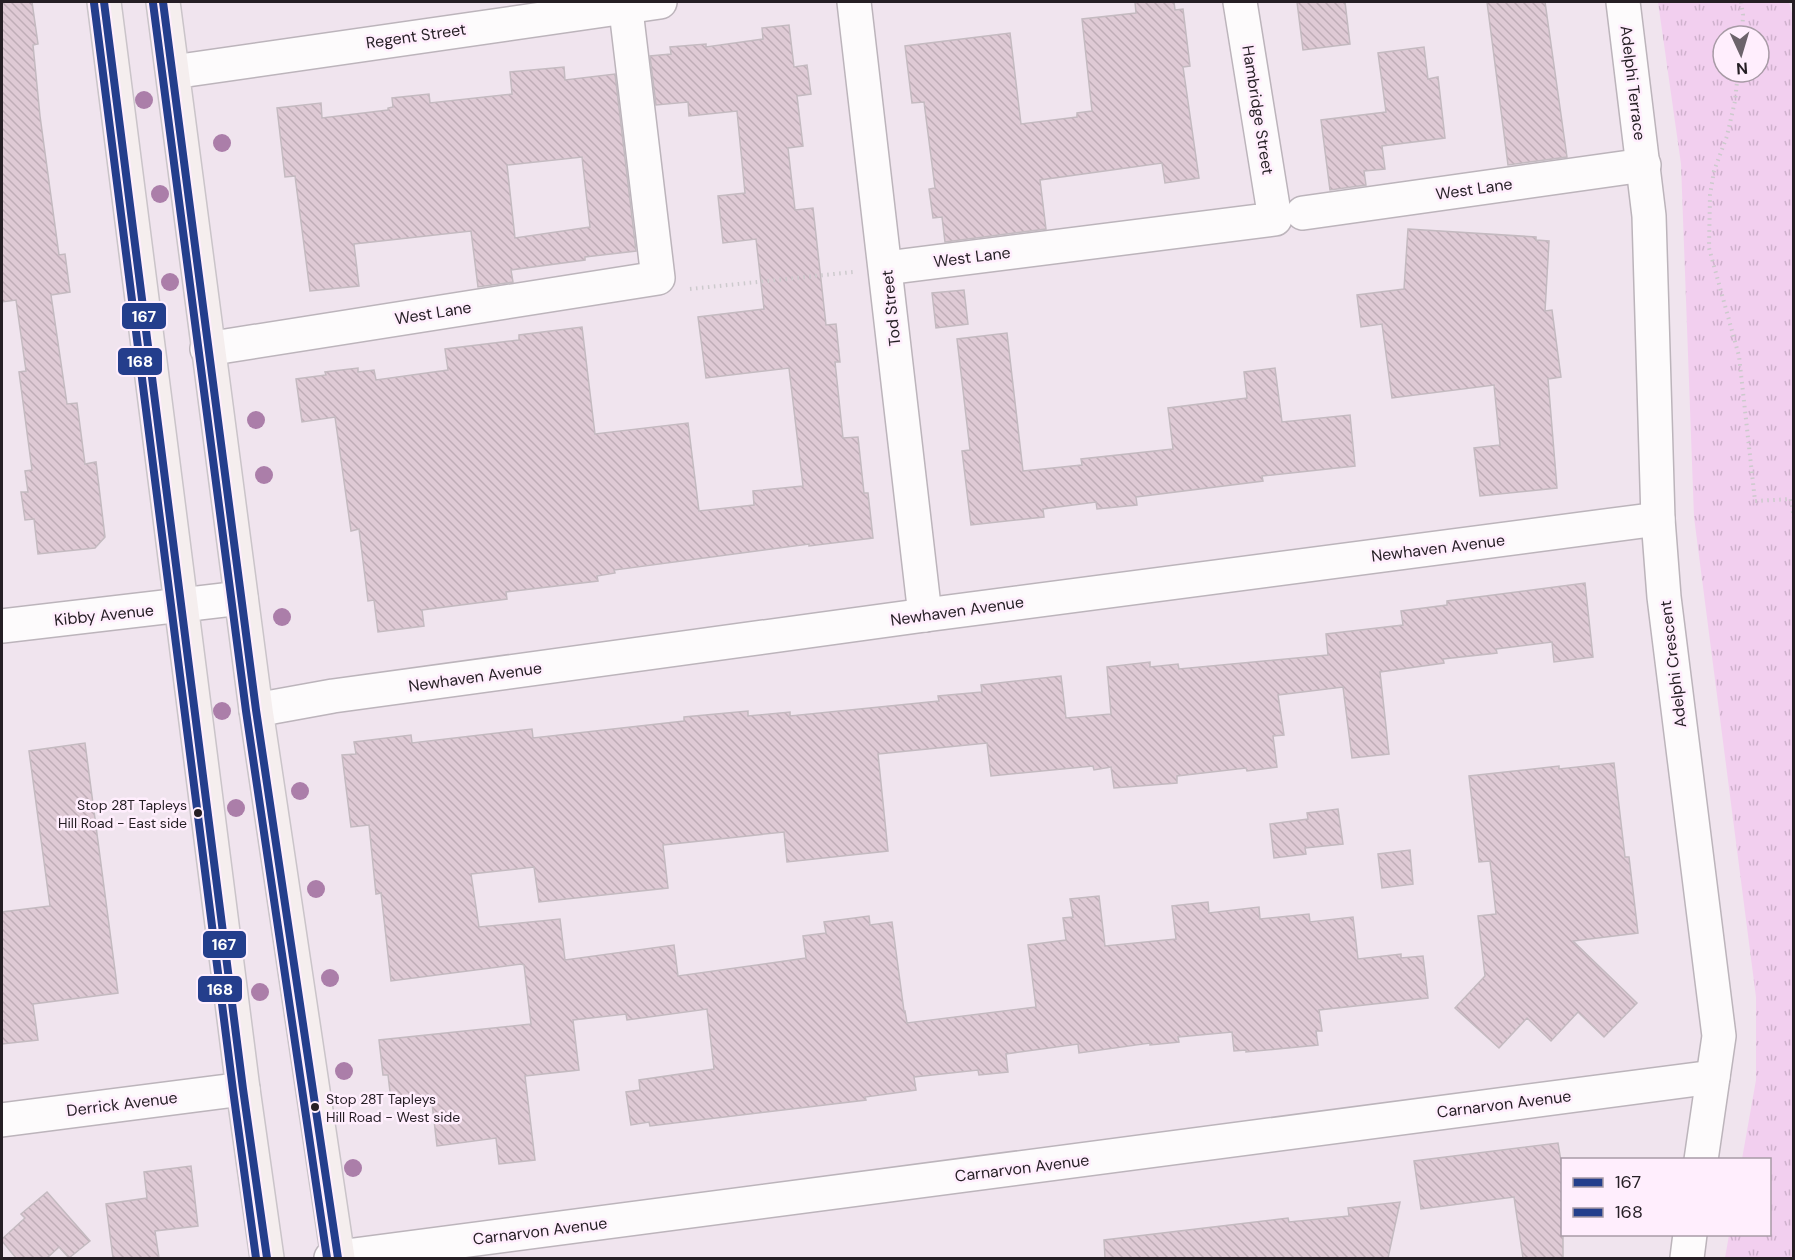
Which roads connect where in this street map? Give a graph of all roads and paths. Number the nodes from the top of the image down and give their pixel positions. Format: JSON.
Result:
{"nodes":[{"id":1,"x":104,"y":2,"type":"edge"},
{"id":2,"x":163,"y":2,"type":"edge"},
{"id":3,"x":660,"y":2,"type":"edge"},
{"id":4,"x":854,"y":2,"type":"edge"},
{"id":5,"x":1240,"y":2,"type":"edge"},
{"id":6,"x":1623,"y":2,"type":"edge"},
{"id":7,"x":1741,"y":2,"type":"edge"},
{"id":8,"x":625,"y":4,"type":"edge"},
{"id":9,"x":1743,"y":24,"type":"edge"},
{"id":10,"x":173,"y":72,"type":"junction"},
{"id":11,"x":1737,"y":84,"type":"edge"},
{"id":12,"x":1644,"y":165,"type":"junction"},
{"id":13,"x":1289,"y":216,"type":"junction"},
{"id":14,"x":886,"y":268,"type":"junction"},
{"id":15,"x":669,"y":284,"type":"junction"},
{"id":16,"x":207,"y":349,"type":"junction"},
{"id":17,"x":1658,"y":519,"type":"junction"},
{"id":18,"x":1794,"y":519,"type":"edge"},
{"id":19,"x":241,"y":598,"type":"junction"},
{"id":20,"x":182,"y":606,"type":"junction"},
{"id":21,"x":925,"y":615,"type":"junction"},
{"id":22,"x":2,"y":626,"type":"edge"},
{"id":23,"x":256,"y":710,"type":"junction"},
{"id":24,"x":1713,"y":1077,"type":"junction"},
{"id":25,"x":243,"y":1089,"type":"junction"},
{"id":26,"x":2,"y":1120,"type":"edge"},
{"id":27,"x":1701,"y":1158,"type":"edge"},
{"id":28,"x":1690,"y":1236,"type":"edge"},
{"id":29,"x":267,"y":1258,"type":"edge"},
{"id":30,"x":336,"y":1258,"type":"edge"},
{"id":31,"x":1687,"y":1258,"type":"edge"}],
"edges":[{"from":1,"to":20,"type":"main road"},
{"from":2,"to":10,"type":"main road"},
{"from":3,"to":8,"type":"street","name":"Regent Street"},
{"from":4,"to":14,"type":"street","name":"Tod Street"},
{"from":5,"to":13,"type":"street","name":"Hambridge Street"},
{"from":6,"to":12,"type":"street","name":"Adelphi Terrace"},
{"from":7,"to":9,"type":"path"},
{"from":8,"to":10,"type":"street","name":"Regent Street"},
{"from":8,"to":15,"type":"street"},
{"from":10,"to":16,"type":"main road"},
{"from":11,"to":18,"type":"path"},
{"from":12,"to":13,"type":"street","name":"West Lane"},
{"from":12,"to":17,"type":"street","name":"Adelphi Crescent"},
{"from":13,"to":14,"type":"street","name":"West Lane"},
{"from":14,"to":15,"type":"path"},
{"from":14,"to":21,"type":"street","name":"Tod Street"},
{"from":15,"to":16,"type":"street","name":"West Lane"},
{"from":16,"to":19,"type":"main road"},
{"from":17,"to":21,"type":"street","name":"Newhaven Avenue"},
{"from":17,"to":24,"type":"street","name":"Adelphi Crescent"},
{"from":19,"to":20,"type":"street","name":"Kibby Avenue"},
{"from":19,"to":23,"type":"main road"},
{"from":20,"to":22,"type":"street","name":"Kibby Avenue"},
{"from":20,"to":25,"type":"main road"},
{"from":21,"to":23,"type":"street","name":"Newhaven Avenue"},
{"from":23,"to":30,"type":"main road"},
{"from":24,"to":27,"type":"street","name":"Adelphi Crescent"},
{"from":24,"to":30,"type":"street","name":"Carnarvon Avenue"},
{"from":25,"to":26,"type":"street","name":"Derrick Avenue"},
{"from":25,"to":29,"type":"main road"},
{"from":28,"to":31,"type":"street"}]}
